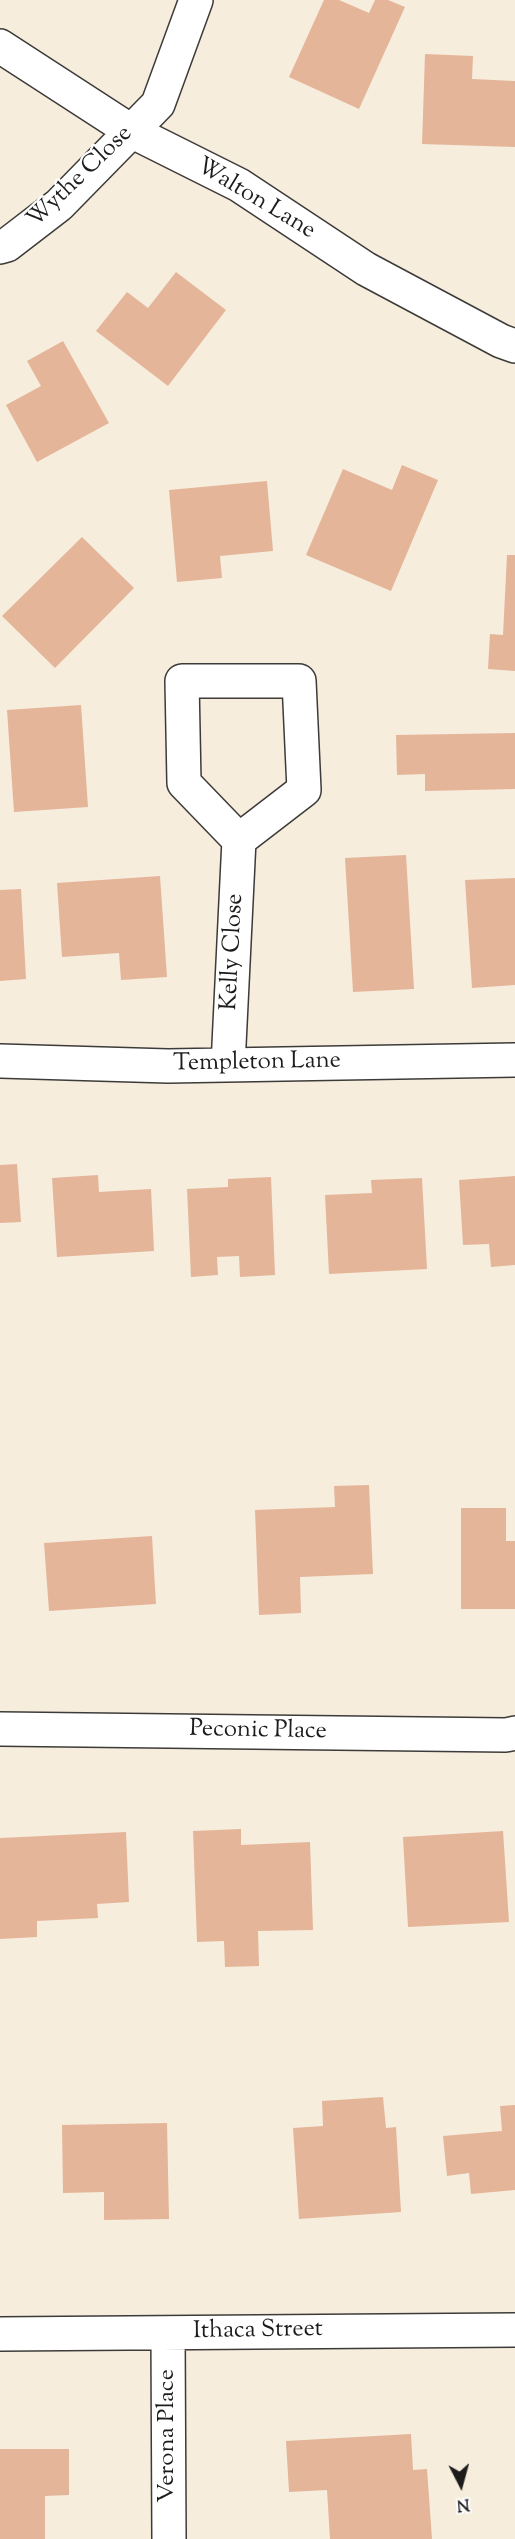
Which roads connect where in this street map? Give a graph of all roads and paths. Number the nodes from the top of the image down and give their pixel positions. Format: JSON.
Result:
{"nodes":[{"id":1,"x":196,"y":0,"type":"edge"},
{"id":2,"x":0,"y":46,"type":"edge"},
{"id":3,"x":131,"y":131,"type":"junction"},
{"id":4,"x":0,"y":247,"type":"edge"},
{"id":5,"x":515,"y":345,"type":"edge"},
{"id":6,"x":239,"y":840,"type":"junction"},
{"id":7,"x":515,"y":1060,"type":"edge"},
{"id":8,"x":0,"y":1061,"type":"edge"},
{"id":9,"x":228,"y":1065,"type":"junction"},
{"id":10,"x":0,"y":1729,"type":"edge"},
{"id":11,"x":515,"y":1733,"type":"edge"},
{"id":12,"x":515,"y":2330,"type":"edge"},
{"id":13,"x":168,"y":2333,"type":"junction"},
{"id":14,"x":0,"y":2334,"type":"edge"},
{"id":15,"x":169,"y":2539,"type":"edge"}],
"edges":[{"from":1,"to":3,"type":"street","name":"Wythe Close"},
{"from":2,"to":3,"type":"street","name":"Walton Lane"},
{"from":3,"to":4,"type":"street","name":"Wythe Close"},
{"from":3,"to":5,"type":"street","name":"Walton Lane"},
{"from":6,"to":6,"type":"street"},
{"from":6,"to":9,"type":"street","name":"Kelly Close"},
{"from":7,"to":9,"type":"street","name":"Templeton Lane"},
{"from":8,"to":9,"type":"street","name":"Templeton Lane"},
{"from":10,"to":11,"type":"street","name":"Peconic Place"},
{"from":12,"to":13,"type":"street","name":"Ithaca Street"},
{"from":13,"to":14,"type":"street","name":"Ithaca Street"},
{"from":13,"to":15,"type":"street","name":"Verona Place"}]}
